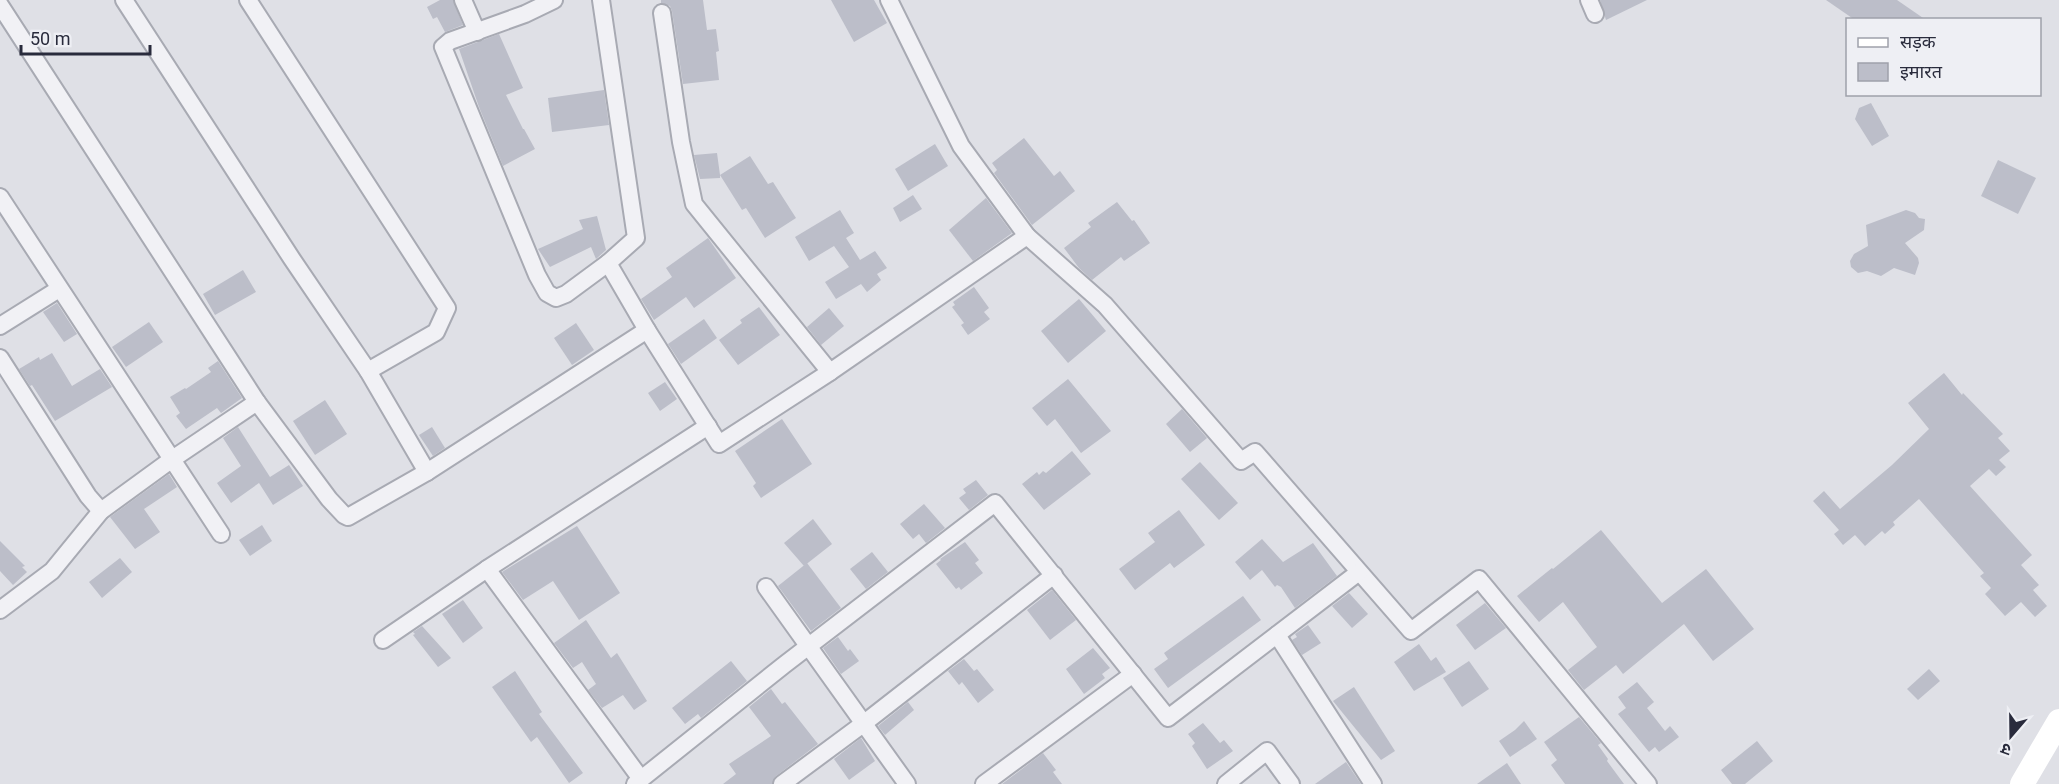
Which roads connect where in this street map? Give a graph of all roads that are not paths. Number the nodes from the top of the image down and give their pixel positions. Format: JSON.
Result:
{"nodes":[{"id":1,"x":124,"y":0,"type":"edge"},
{"id":2,"x":248,"y":0,"type":"edge"},
{"id":3,"x":463,"y":0,"type":"edge"},
{"id":4,"x":554,"y":0,"type":"edge"},
{"id":5,"x":601,"y":0,"type":"edge"},
{"id":6,"x":889,"y":0,"type":"edge"},
{"id":7,"x":0,"y":5,"type":"edge"},
{"id":8,"x":662,"y":13,"type":"dead end"},
{"id":9,"x":477,"y":32,"type":"junction"},
{"id":10,"x":0,"y":197,"type":"edge"},
{"id":11,"x":1027,"y":236,"type":"junction"},
{"id":12,"x":608,"y":263,"type":"junction"},
{"id":13,"x":59,"y":289,"type":"junction"},
{"id":14,"x":0,"y":326,"type":"edge"},
{"id":15,"x":647,"y":330,"type":"junction"},
{"id":16,"x":0,"y":358,"type":"edge"},
{"id":17,"x":368,"y":371,"type":"junction"},
{"id":18,"x":830,"y":372,"type":"junction"},
{"id":19,"x":257,"y":402,"type":"junction"},
{"id":20,"x":708,"y":426,"type":"junction"},
{"id":21,"x":171,"y":460,"type":"junction"},
{"id":22,"x":427,"y":472,"type":"junction"},
{"id":23,"x":101,"y":511,"type":"junction"},
{"id":24,"x":220,"y":534,"type":"dead end"},
{"id":25,"x":487,"y":569,"type":"junction"},
{"id":26,"x":1359,"y":572,"type":"junction"},
{"id":27,"x":1054,"y":575,"type":"junction"},
{"id":28,"x":766,"y":587,"type":"dead end"},
{"id":29,"x":0,"y":610,"type":"edge"},
{"id":30,"x":1276,"y":635,"type":"junction"},
{"id":31,"x":383,"y":640,"type":"dead end"},
{"id":32,"x":808,"y":646,"type":"junction"},
{"id":33,"x":1133,"y":674,"type":"junction"},
{"id":34,"x":2059,"y":721,"type":"edge"},
{"id":35,"x":863,"y":724,"type":"junction"},
{"id":36,"x":638,"y":782,"type":"edge"},
{"id":37,"x":782,"y":784,"type":"edge"},
{"id":38,"x":907,"y":784,"type":"edge"},
{"id":39,"x":984,"y":784,"type":"edge"},
{"id":40,"x":1226,"y":784,"type":"edge"},
{"id":41,"x":1291,"y":784,"type":"edge"},
{"id":42,"x":1373,"y":784,"type":"edge"},
{"id":43,"x":1648,"y":784,"type":"edge"},
{"id":44,"x":2022,"y":784,"type":"edge"}],
"edges":[{"from":1,"to":17,"type":"street"},
{"from":2,"to":17,"type":"street"},
{"from":3,"to":9,"type":"street"},
{"from":4,"to":9,"type":"street"},
{"from":5,"to":12,"type":"street"},
{"from":6,"to":11,"type":"street"},
{"from":7,"to":19,"type":"street"},
{"from":8,"to":18,"type":"street"},
{"from":9,"to":12,"type":"street"},
{"from":10,"to":13,"type":"street"},
{"from":11,"to":18,"type":"street"},
{"from":11,"to":26,"type":"street"},
{"from":12,"to":15,"type":"street"},
{"from":13,"to":14,"type":"street"},
{"from":13,"to":21,"type":"street"},
{"from":15,"to":20,"type":"street"},
{"from":15,"to":22,"type":"street"},
{"from":16,"to":23,"type":"street"},
{"from":17,"to":22,"type":"street"},
{"from":18,"to":20,"type":"street"},
{"from":19,"to":21,"type":"street"},
{"from":19,"to":22,"type":"street"},
{"from":20,"to":25,"type":"street"},
{"from":21,"to":23,"type":"street"},
{"from":21,"to":24,"type":"street"},
{"from":23,"to":29,"type":"street"},
{"from":25,"to":31,"type":"street"},
{"from":25,"to":36,"type":"street"},
{"from":26,"to":30,"type":"street"},
{"from":26,"to":43,"type":"street"},
{"from":27,"to":32,"type":"street"},
{"from":27,"to":33,"type":"street"},
{"from":27,"to":35,"type":"street"},
{"from":28,"to":32,"type":"street"},
{"from":30,"to":33,"type":"street"},
{"from":30,"to":42,"type":"street"},
{"from":32,"to":35,"type":"street"},
{"from":32,"to":36,"type":"street"},
{"from":33,"to":39,"type":"street"},
{"from":34,"to":44,"type":"main road"},
{"from":35,"to":37,"type":"street"},
{"from":35,"to":38,"type":"street"},
{"from":40,"to":41,"type":"street"}]}
